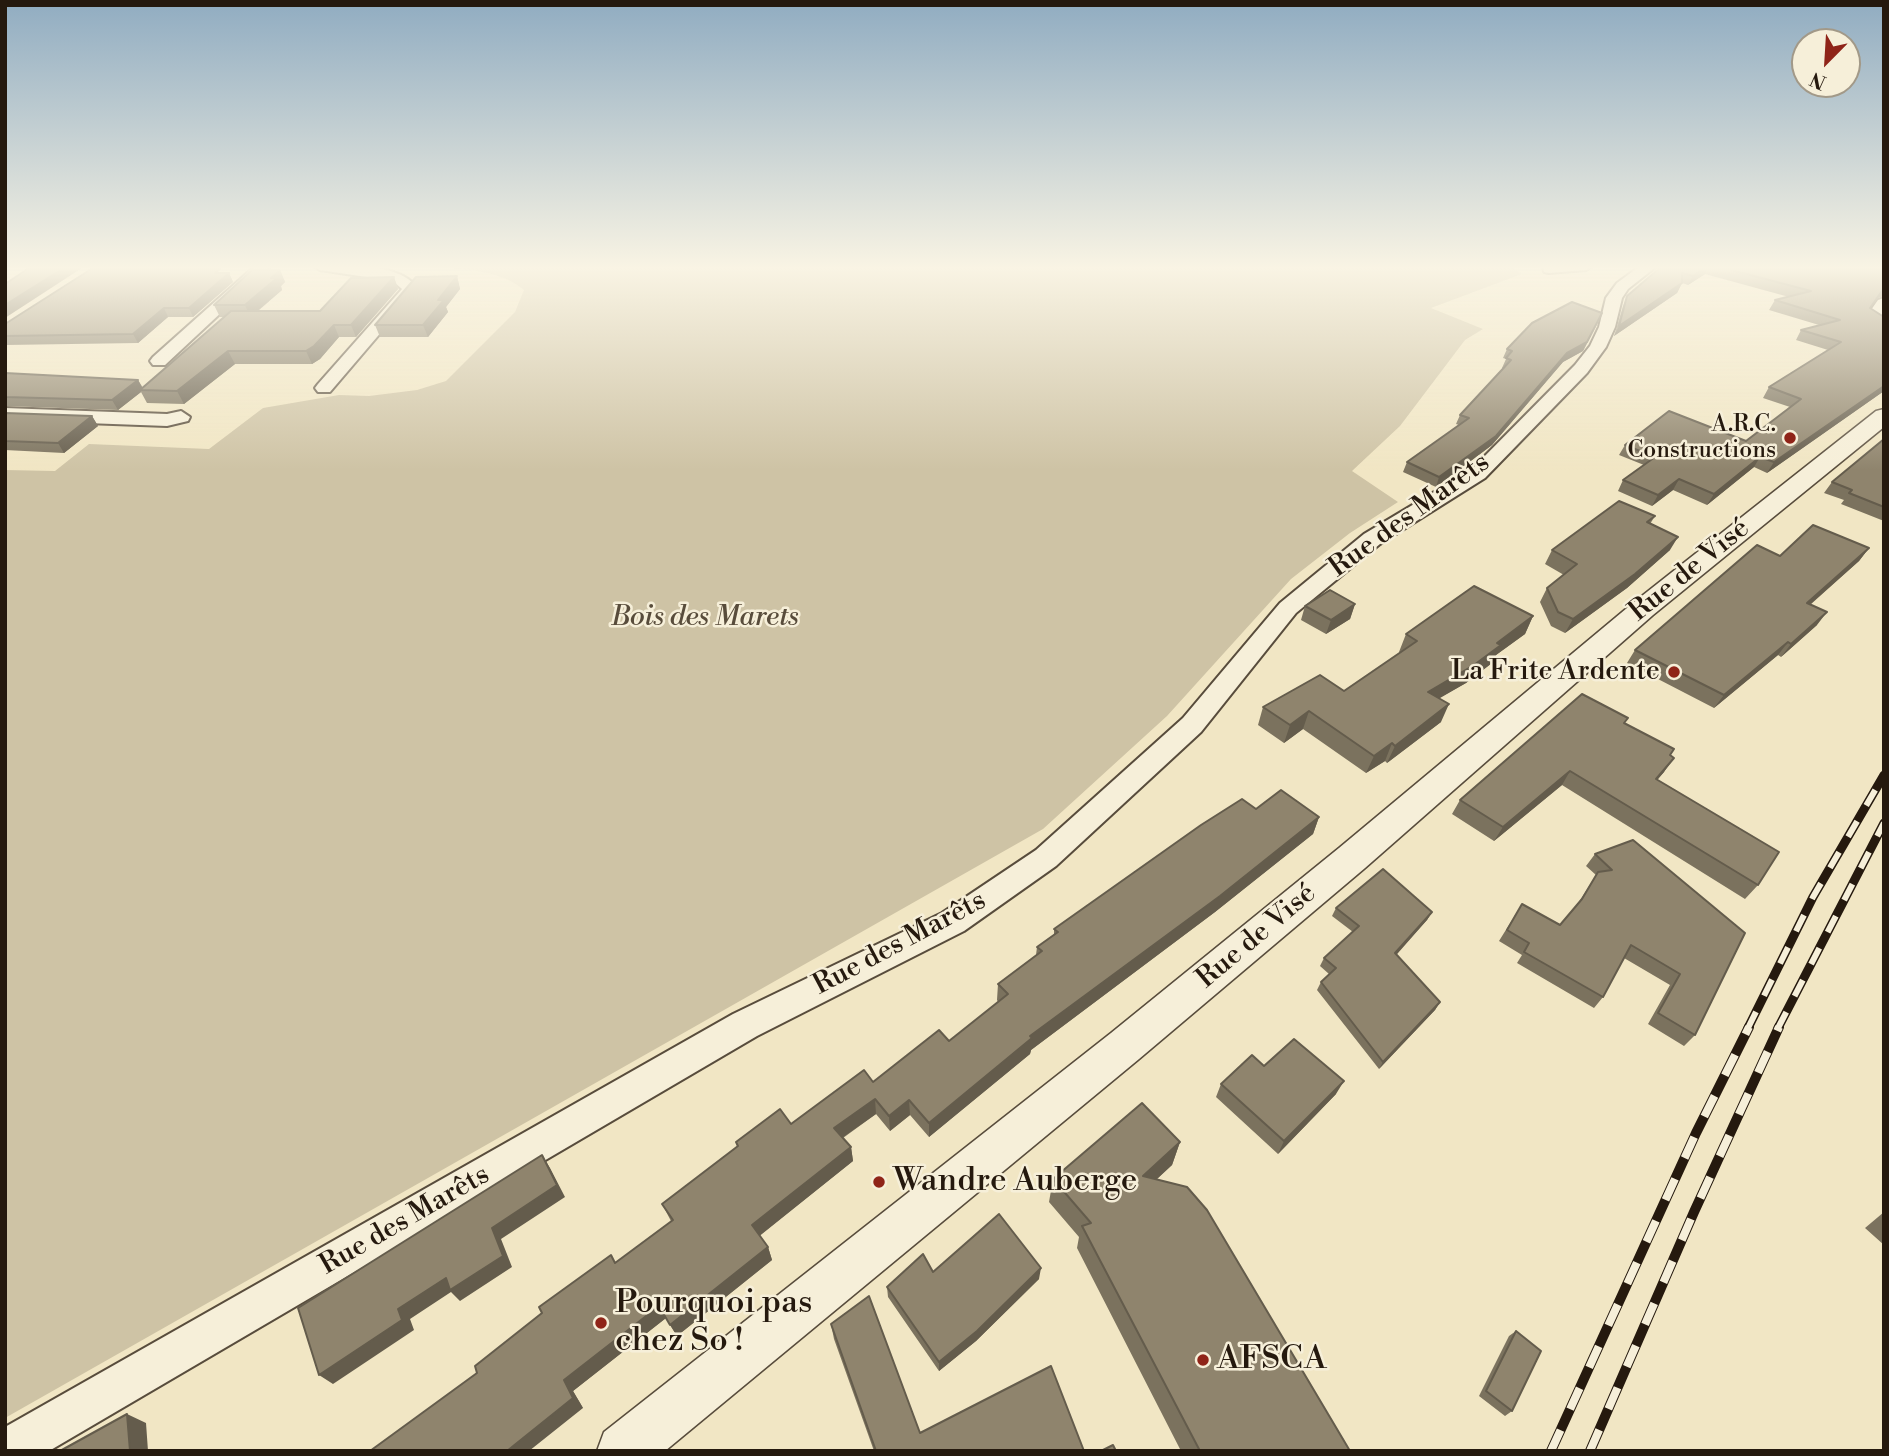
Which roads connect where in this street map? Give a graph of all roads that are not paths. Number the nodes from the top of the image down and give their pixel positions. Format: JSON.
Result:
{"nodes":[{"id":1,"x":188,"y":334,"type":"edge"},
{"id":2,"x":371,"y":334,"type":"edge"},
{"id":3,"x":1604,"y":334,"type":"edge"},
{"id":4,"x":159,"y":360,"type":"dead end"},
{"id":5,"x":324,"y":388,"type":"dead end"},
{"id":6,"x":5,"y":414,"type":"edge"},
{"id":7,"x":1884,"y":415,"type":"edge"},
{"id":8,"x":181,"y":417,"type":"dead end"},
{"id":9,"x":6,"y":1451,"type":"edge"},
{"id":10,"x":624,"y":1451,"type":"edge"}],
"edges":[{"from":1,"to":4,"type":"street"},
{"from":2,"to":5,"type":"street"},
{"from":3,"to":9,"type":"street","name":"Rue des Marêts"},
{"from":6,"to":8,"type":"street"},
{"from":7,"to":10,"type":"street","name":"Rue de Visé"}]}
